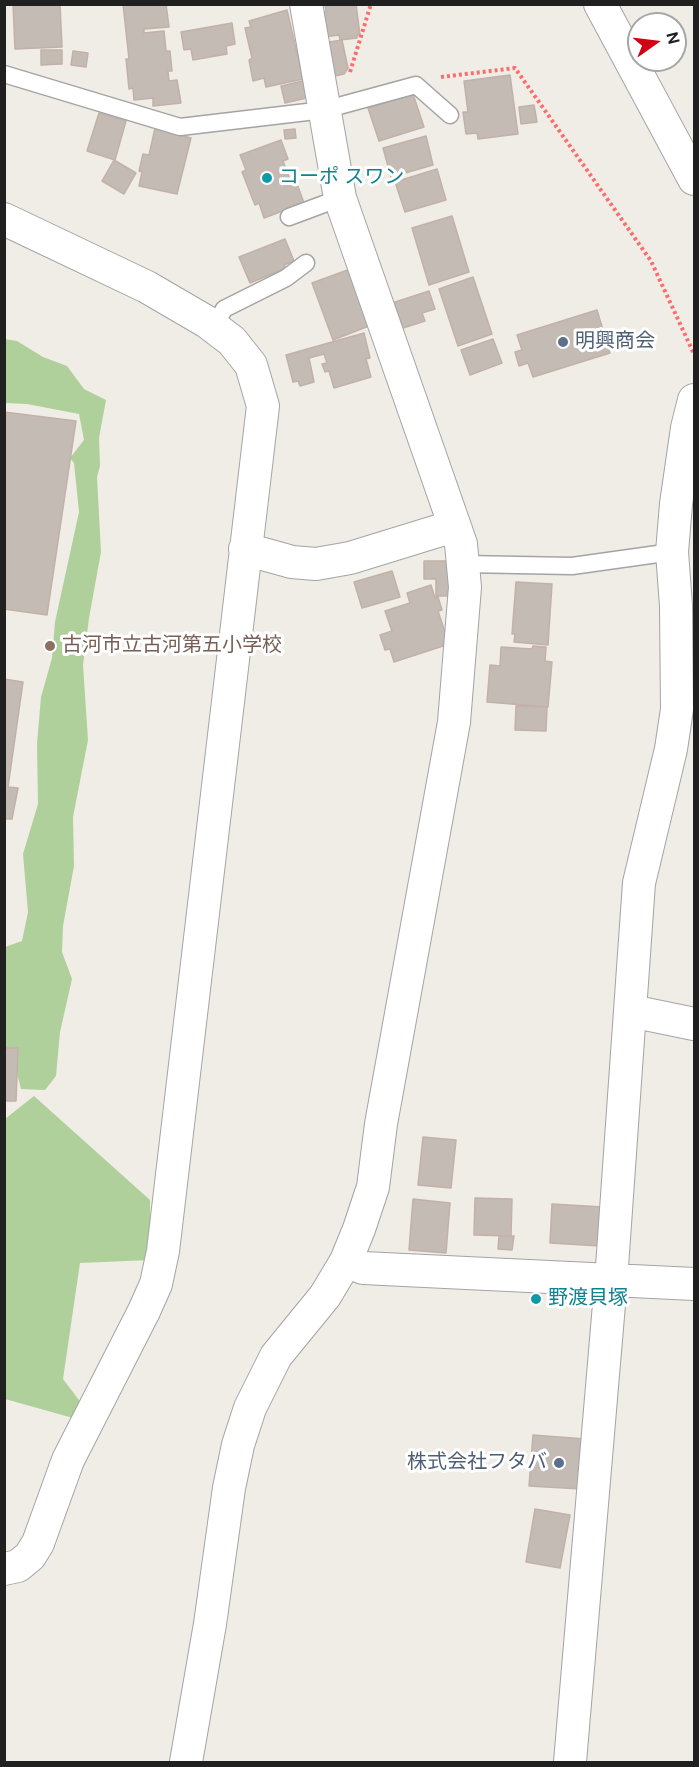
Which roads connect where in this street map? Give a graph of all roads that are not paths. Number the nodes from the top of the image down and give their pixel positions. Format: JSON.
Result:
{"nodes":[{"id":1,"x":306,"y":4,"type":"edge"},
{"id":2,"x":600,"y":4,"type":"edge"},
{"id":3,"x":4,"y":74,"type":"edge"},
{"id":4,"x":331,"y":108,"type":"junction"},
{"id":5,"x":450,"y":115,"type":"dead end"},
{"id":6,"x":694,"y":179,"type":"edge"},
{"id":7,"x":340,"y":198,"type":"junction"},
{"id":8,"x":289,"y":217,"type":"dead end"},
{"id":9,"x":4,"y":219,"type":"edge"},
{"id":10,"x":306,"y":263,"type":"dead end"},
{"id":11,"x":214,"y":328,"type":"junction"},
{"id":12,"x":694,"y":400,"type":"edge"},
{"id":13,"x":454,"y":526,"type":"junction"},
{"id":14,"x":246,"y":549,"type":"junction"},
{"id":15,"x":672,"y":552,"type":"junction"},
{"id":16,"x":463,"y":564,"type":"junction"},
{"id":17,"x":631,"y":1011,"type":"junction"},
{"id":18,"x":694,"y":1024,"type":"edge"},
{"id":19,"x":346,"y":1261,"type":"junction"},
{"id":20,"x":611,"y":1281,"type":"junction"},
{"id":21,"x":694,"y":1284,"type":"edge"},
{"id":22,"x":4,"y":1569,"type":"edge"},
{"id":23,"x":186,"y":1762,"type":"edge"},
{"id":24,"x":570,"y":1762,"type":"edge"}],
"edges":[{"from":1,"to":4,"type":"street"},
{"from":2,"to":6,"type":"street"},
{"from":3,"to":4,"type":"lane"},
{"from":4,"to":5,"type":"lane"},
{"from":4,"to":7,"type":"street"},
{"from":7,"to":8,"type":"lane"},
{"from":7,"to":13,"type":"street"},
{"from":9,"to":11,"type":"street"},
{"from":10,"to":11,"type":"lane"},
{"from":11,"to":14,"type":"street"},
{"from":12,"to":15,"type":"street"},
{"from":13,"to":14,"type":"street"},
{"from":13,"to":16,"type":"street"},
{"from":14,"to":22,"type":"street"},
{"from":15,"to":16,"type":"lane"},
{"from":15,"to":17,"type":"street"},
{"from":16,"to":19,"type":"street"},
{"from":17,"to":18,"type":"street"},
{"from":17,"to":20,"type":"street"},
{"from":19,"to":20,"type":"street"},
{"from":19,"to":23,"type":"street"},
{"from":20,"to":21,"type":"street"},
{"from":20,"to":24,"type":"street"}]}
